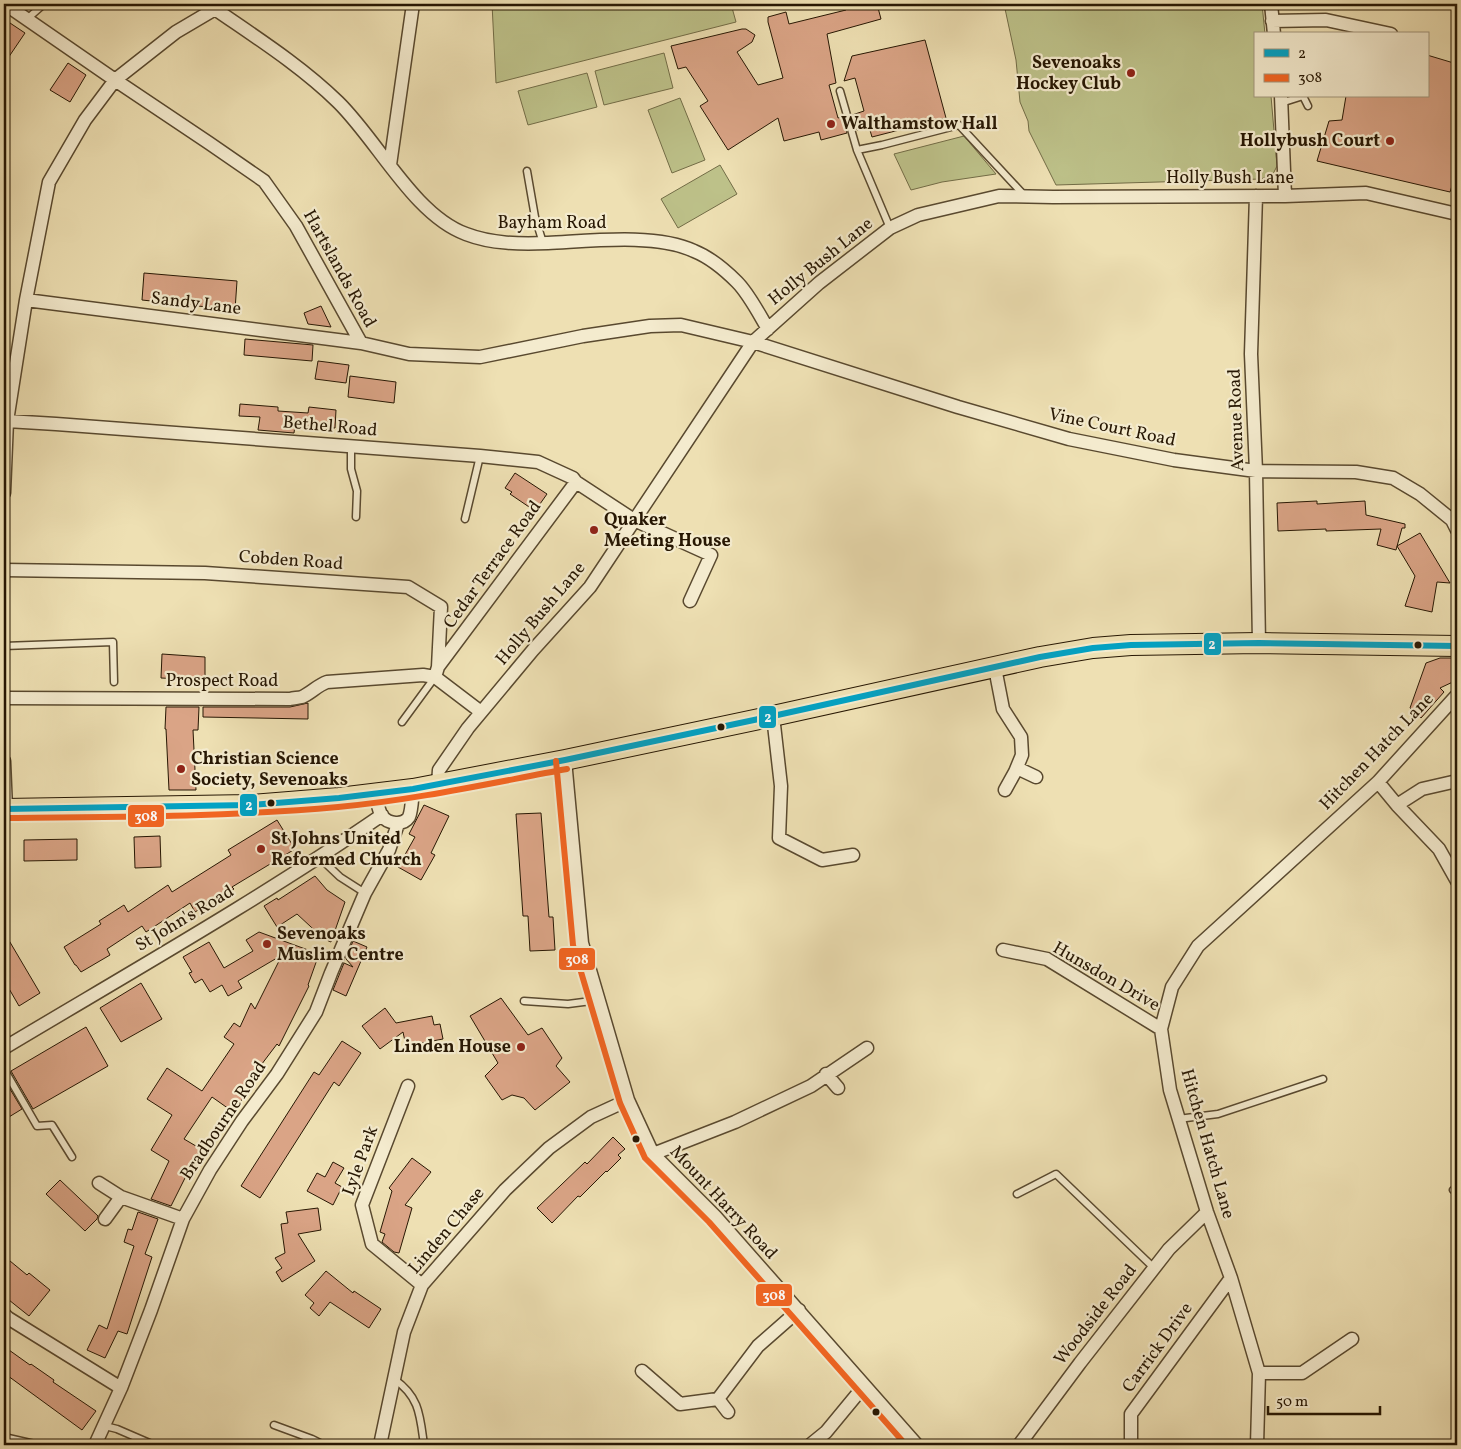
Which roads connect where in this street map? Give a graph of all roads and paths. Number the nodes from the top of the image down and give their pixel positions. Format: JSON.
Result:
{"nodes":[{"id":1,"x":5,"y":4,"type":"edge"},
{"id":2,"x":44,"y":4,"type":"edge"},
{"id":3,"x":413,"y":4,"type":"edge"},
{"id":4,"x":1271,"y":4,"type":"edge"},
{"id":5,"x":216,"y":6,"type":"edge"},
{"id":6,"x":27,"y":19,"type":"junction"},
{"id":7,"x":1273,"y":28,"type":"edge"},
{"id":8,"x":1382,"y":32,"type":"edge"},
{"id":9,"x":116,"y":80,"type":"junction"},
{"id":10,"x":840,"y":91,"type":"dead end"},
{"id":11,"x":1304,"y":98,"type":"edge"},
{"id":12,"x":1281,"y":100,"type":"edge"},
{"id":13,"x":1308,"y":106,"type":"dead end"},
{"id":14,"x":857,"y":150,"type":"junction"},
{"id":15,"x":390,"y":165,"type":"junction"},
{"id":16,"x":527,"y":171,"type":"dead end"},
{"id":17,"x":1025,"y":196,"type":"junction"},
{"id":18,"x":1256,"y":196,"type":"junction"},
{"id":19,"x":1285,"y":196,"type":"junction"},
{"id":20,"x":1457,"y":214,"type":"edge"},
{"id":21,"x":890,"y":228,"type":"junction"},
{"id":22,"x":543,"y":243,"type":"junction"},
{"id":23,"x":26,"y":300,"type":"junction"},
{"id":24,"x":768,"y":329,"type":"junction"},
{"id":25,"x":753,"y":342,"type":"junction"},
{"id":26,"x":361,"y":343,"type":"junction"},
{"id":27,"x":7,"y":422,"type":"junction"},
{"id":28,"x":351,"y":447,"type":"junction"},
{"id":29,"x":480,"y":456,"type":"junction"},
{"id":30,"x":1256,"y":471,"type":"junction"},
{"id":31,"x":576,"y":482,"type":"junction"},
{"id":32,"x":4,"y":492,"type":"edge"},
{"id":33,"x":356,"y":517,"type":"dead end"},
{"id":34,"x":465,"y":519,"type":"dead end"},
{"id":35,"x":634,"y":520,"type":"junction"},
{"id":36,"x":1457,"y":530,"type":"edge"},
{"id":37,"x":4,"y":570,"type":"edge"},
{"id":38,"x":690,"y":601,"type":"dead end"},
{"id":39,"x":1259,"y":643,"type":"junction"},
{"id":40,"x":4,"y":646,"type":"edge"},
{"id":41,"x":1457,"y":646,"type":"edge"},
{"id":42,"x":996,"y":668,"type":"junction"},
{"id":43,"x":436,"y":672,"type":"junction"},
{"id":44,"x":114,"y":682,"type":"dead end"},
{"id":45,"x":1457,"y":696,"type":"edge"},
{"id":46,"x":4,"y":698,"type":"edge"},
{"id":47,"x":481,"y":712,"type":"junction"},
{"id":48,"x":772,"y":716,"type":"junction"},
{"id":49,"x":402,"y":722,"type":"dead end"},
{"id":50,"x":565,"y":760,"type":"junction"},
{"id":51,"x":4,"y":761,"type":"edge"},
{"id":52,"x":1017,"y":768,"type":"junction"},
{"id":53,"x":1036,"y":777,"type":"dead end"},
{"id":54,"x":1457,"y":781,"type":"edge"},
{"id":55,"x":1378,"y":782,"type":"junction"},
{"id":56,"x":438,"y":784,"type":"junction"},
{"id":57,"x":413,"y":789,"type":"junction"},
{"id":58,"x":1005,"y":790,"type":"dead end"},
{"id":59,"x":375,"y":793,"type":"junction"},
{"id":60,"x":1398,"y":805,"type":"junction"},
{"id":61,"x":5,"y":809,"type":"edge"},
{"id":62,"x":382,"y":815,"type":"junction"},
{"id":63,"x":398,"y":824,"type":"junction"},
{"id":64,"x":853,"y":855,"type":"dead end"},
{"id":65,"x":320,"y":858,"type":"junction"},
{"id":66,"x":1457,"y":881,"type":"edge"},
{"id":67,"x":365,"y":893,"type":"junction"},
{"id":68,"x":1003,"y":950,"type":"dead end"},
{"id":69,"x":599,"y":1000,"type":"junction"},
{"id":70,"x":524,"y":1001,"type":"dead end"},
{"id":71,"x":1161,"y":1030,"type":"junction"},
{"id":72,"x":4,"y":1048,"type":"edge"},
{"id":73,"x":867,"y":1048,"type":"dead end"},
{"id":74,"x":4,"y":1069,"type":"edge"},
{"id":75,"x":826,"y":1074,"type":"junction"},
{"id":76,"x":1323,"y":1079,"type":"dead end"},
{"id":77,"x":408,"y":1086,"type":"dead end"},
{"id":78,"x":838,"y":1088,"type":"dead end"},
{"id":79,"x":628,"y":1100,"type":"junction"},
{"id":80,"x":1178,"y":1119,"type":"junction"},
{"id":81,"x":653,"y":1154,"type":"junction"},
{"id":82,"x":72,"y":1157,"type":"dead end"},
{"id":83,"x":99,"y":1183,"type":"dead end"},
{"id":84,"x":1016,"y":1194,"type":"dead end"},
{"id":85,"x":120,"y":1197,"type":"junction"},
{"id":86,"x":1207,"y":1212,"type":"junction"},
{"id":87,"x":105,"y":1219,"type":"dead end"},
{"id":88,"x":183,"y":1219,"type":"junction"},
{"id":89,"x":1154,"y":1268,"type":"junction"},
{"id":90,"x":1231,"y":1278,"type":"junction"},
{"id":91,"x":422,"y":1285,"type":"junction"},
{"id":92,"x":798,"y":1310,"type":"junction"},
{"id":93,"x":4,"y":1314,"type":"edge"},
{"id":94,"x":1352,"y":1340,"type":"dead end"},
{"id":95,"x":642,"y":1371,"type":"dead end"},
{"id":96,"x":1259,"y":1373,"type":"junction"},
{"id":97,"x":394,"y":1379,"type":"junction"},
{"id":98,"x":864,"y":1386,"type":"junction"},
{"id":99,"x":121,"y":1388,"type":"junction"},
{"id":100,"x":718,"y":1399,"type":"junction"},
{"id":101,"x":728,"y":1412,"type":"dead end"},
{"id":102,"x":274,"y":1425,"type":"dead end"},
{"id":103,"x":105,"y":1426,"type":"junction"},
{"id":104,"x":4,"y":1437,"type":"edge"},
{"id":105,"x":38,"y":1445,"type":"edge"},
{"id":106,"x":95,"y":1445,"type":"edge"},
{"id":107,"x":154,"y":1445,"type":"edge"},
{"id":108,"x":324,"y":1445,"type":"edge"},
{"id":109,"x":380,"y":1445,"type":"edge"},
{"id":110,"x":424,"y":1445,"type":"edge"},
{"id":111,"x":810,"y":1445,"type":"edge"},
{"id":112,"x":917,"y":1445,"type":"edge"},
{"id":113,"x":1019,"y":1445,"type":"edge"},
{"id":114,"x":1131,"y":1445,"type":"edge"},
{"id":115,"x":1258,"y":1445,"type":"edge"}],
"edges":[{"from":1,"to":6,"type":"street","name":"Hartslands Road"},
{"from":2,"to":6,"type":"lane"},
{"from":3,"to":15,"type":"street"},
{"from":4,"to":7,"type":"street"},
{"from":5,"to":9,"type":"street"},
{"from":5,"to":15,"type":"street","name":"Bayham Road"},
{"from":6,"to":9,"type":"street","name":"Hartslands Road"},
{"from":7,"to":8,"type":"street"},
{"from":9,"to":23,"type":"street"},
{"from":9,"to":26,"type":"street","name":"Hartslands Road"},
{"from":10,"to":14,"type":"lane"},
{"from":11,"to":13,"type":"lane"},
{"from":12,"to":19,"type":"street"},
{"from":14,"to":17,"type":"lane"},
{"from":14,"to":21,"type":"lane"},
{"from":15,"to":22,"type":"street","name":"Bayham Road"},
{"from":16,"to":22,"type":"lane"},
{"from":17,"to":18,"type":"street","name":"Holly Bush Lane"},
{"from":17,"to":21,"type":"street","name":"Holly Bush Lane"},
{"from":18,"to":19,"type":"street","name":"Holly Bush Lane"},
{"from":18,"to":30,"type":"street","name":"Avenue Road"},
{"from":19,"to":20,"type":"street","name":"Holly Bush Lane"},
{"from":21,"to":24,"type":"street","name":"Holly Bush Lane"},
{"from":22,"to":24,"type":"street","name":"Bayham Road"},
{"from":23,"to":26,"type":"street","name":"Sandy Lane"},
{"from":23,"to":27,"type":"street"},
{"from":24,"to":25,"type":"street","name":"Holly Bush Lane"},
{"from":25,"to":26,"type":"street","name":"Hartslands Road"},
{"from":25,"to":30,"type":"street","name":"Vine Court Road"},
{"from":25,"to":35,"type":"street","name":"Holly Bush Lane"},
{"from":27,"to":28,"type":"street","name":"Bethel Road"},
{"from":27,"to":32,"type":"street"},
{"from":28,"to":29,"type":"street","name":"Bethel Road"},
{"from":28,"to":33,"type":"lane"},
{"from":29,"to":31,"type":"street","name":"Bethel Road"},
{"from":29,"to":34,"type":"lane"},
{"from":30,"to":36,"type":"street","name":"Vine Court Road"},
{"from":30,"to":39,"type":"street","name":"Avenue Road"},
{"from":31,"to":35,"type":"street","name":"Bethel Road"},
{"from":31,"to":43,"type":"street","name":"Cedar Terrace Road"},
{"from":35,"to":38,"type":"street","name":"Bethel Road"},
{"from":35,"to":47,"type":"street","name":"Holly Bush Lane"},
{"from":37,"to":43,"type":"street","name":"Cobden Road"},
{"from":39,"to":41,"type":"main road"},
{"from":39,"to":42,"type":"main road"},
{"from":40,"to":44,"type":"lane"},
{"from":42,"to":48,"type":"main road"},
{"from":42,"to":52,"type":"street"},
{"from":43,"to":46,"type":"street","name":"Prospect Road"},
{"from":43,"to":47,"type":"street"},
{"from":43,"to":49,"type":"lane"},
{"from":45,"to":55,"type":"street","name":"Hitchen Hatch Lane"},
{"from":47,"to":56,"type":"street","name":"Holly Bush Lane"},
{"from":48,"to":50,"type":"main road"},
{"from":48,"to":64,"type":"street"},
{"from":50,"to":56,"type":"main road"},
{"from":50,"to":69,"type":"street","name":"Mount Harry Road"},
{"from":51,"to":61,"type":"street"},
{"from":52,"to":53,"type":"street"},
{"from":52,"to":58,"type":"street"},
{"from":54,"to":60,"type":"street"},
{"from":55,"to":60,"type":"street"},
{"from":55,"to":71,"type":"street","name":"Hitchen Hatch Lane"},
{"from":56,"to":57,"type":"main road"},
{"from":57,"to":59,"type":"main road"},
{"from":57,"to":63,"type":"street","name":"Bradbourne Road"},
{"from":59,"to":61,"type":"main road"},
{"from":59,"to":62,"type":"street"},
{"from":60,"to":66,"type":"street"},
{"from":62,"to":63,"type":"street"},
{"from":62,"to":65,"type":"street","name":"St John's Road"},
{"from":63,"to":67,"type":"street","name":"Bradbourne Road"},
{"from":65,"to":67,"type":"lane"},
{"from":65,"to":72,"type":"street","name":"St John's Road"},
{"from":67,"to":88,"type":"street","name":"Bradbourne Road"},
{"from":68,"to":71,"type":"street","name":"Hunsdon Drive"},
{"from":69,"to":70,"type":"lane"},
{"from":69,"to":79,"type":"street","name":"Mount Harry Road"},
{"from":71,"to":80,"type":"street","name":"Hitchen Hatch Lane"},
{"from":73,"to":75,"type":"street"},
{"from":74,"to":82,"type":"lane"},
{"from":75,"to":78,"type":"street"},
{"from":75,"to":81,"type":"street"},
{"from":76,"to":80,"type":"lane"},
{"from":77,"to":91,"type":"street","name":"Lyle Park"},
{"from":79,"to":81,"type":"street","name":"Mount Harry Road"},
{"from":79,"to":91,"type":"street","name":"Linden Chase"},
{"from":80,"to":86,"type":"street","name":"Hitchen Hatch Lane"},
{"from":81,"to":92,"type":"street","name":"Mount Harry Road"},
{"from":83,"to":85,"type":"street"},
{"from":84,"to":89,"type":"lane"},
{"from":85,"to":87,"type":"street"},
{"from":85,"to":88,"type":"street"},
{"from":86,"to":89,"type":"street","name":"Woodside Road"},
{"from":86,"to":90,"type":"street","name":"Hitchen Hatch Lane"},
{"from":88,"to":99,"type":"street","name":"Bradbourne Road"},
{"from":89,"to":113,"type":"street","name":"Woodside Road"},
{"from":90,"to":96,"type":"street","name":"Hitchen Hatch Lane"},
{"from":90,"to":114,"type":"street","name":"Carrick Drive"},
{"from":91,"to":97,"type":"street","name":"Linden Chase"},
{"from":92,"to":98,"type":"street","name":"Mount Harry Road"},
{"from":92,"to":100,"type":"street"},
{"from":93,"to":99,"type":"street"},
{"from":94,"to":96,"type":"street"},
{"from":95,"to":100,"type":"street"},
{"from":96,"to":115,"type":"street","name":"Hitchen Hatch Lane"},
{"from":97,"to":109,"type":"street","name":"Linden Chase"},
{"from":97,"to":110,"type":"lane"},
{"from":98,"to":111,"type":"street"},
{"from":98,"to":112,"type":"street","name":"Mount Harry Road"},
{"from":99,"to":103,"type":"street","name":"Bradbourne Road"},
{"from":100,"to":101,"type":"street"},
{"from":102,"to":108,"type":"lane"},
{"from":103,"to":106,"type":"street","name":"Bradbourne Road"},
{"from":103,"to":107,"type":"lane"},
{"from":104,"to":105,"type":"lane"}]}
